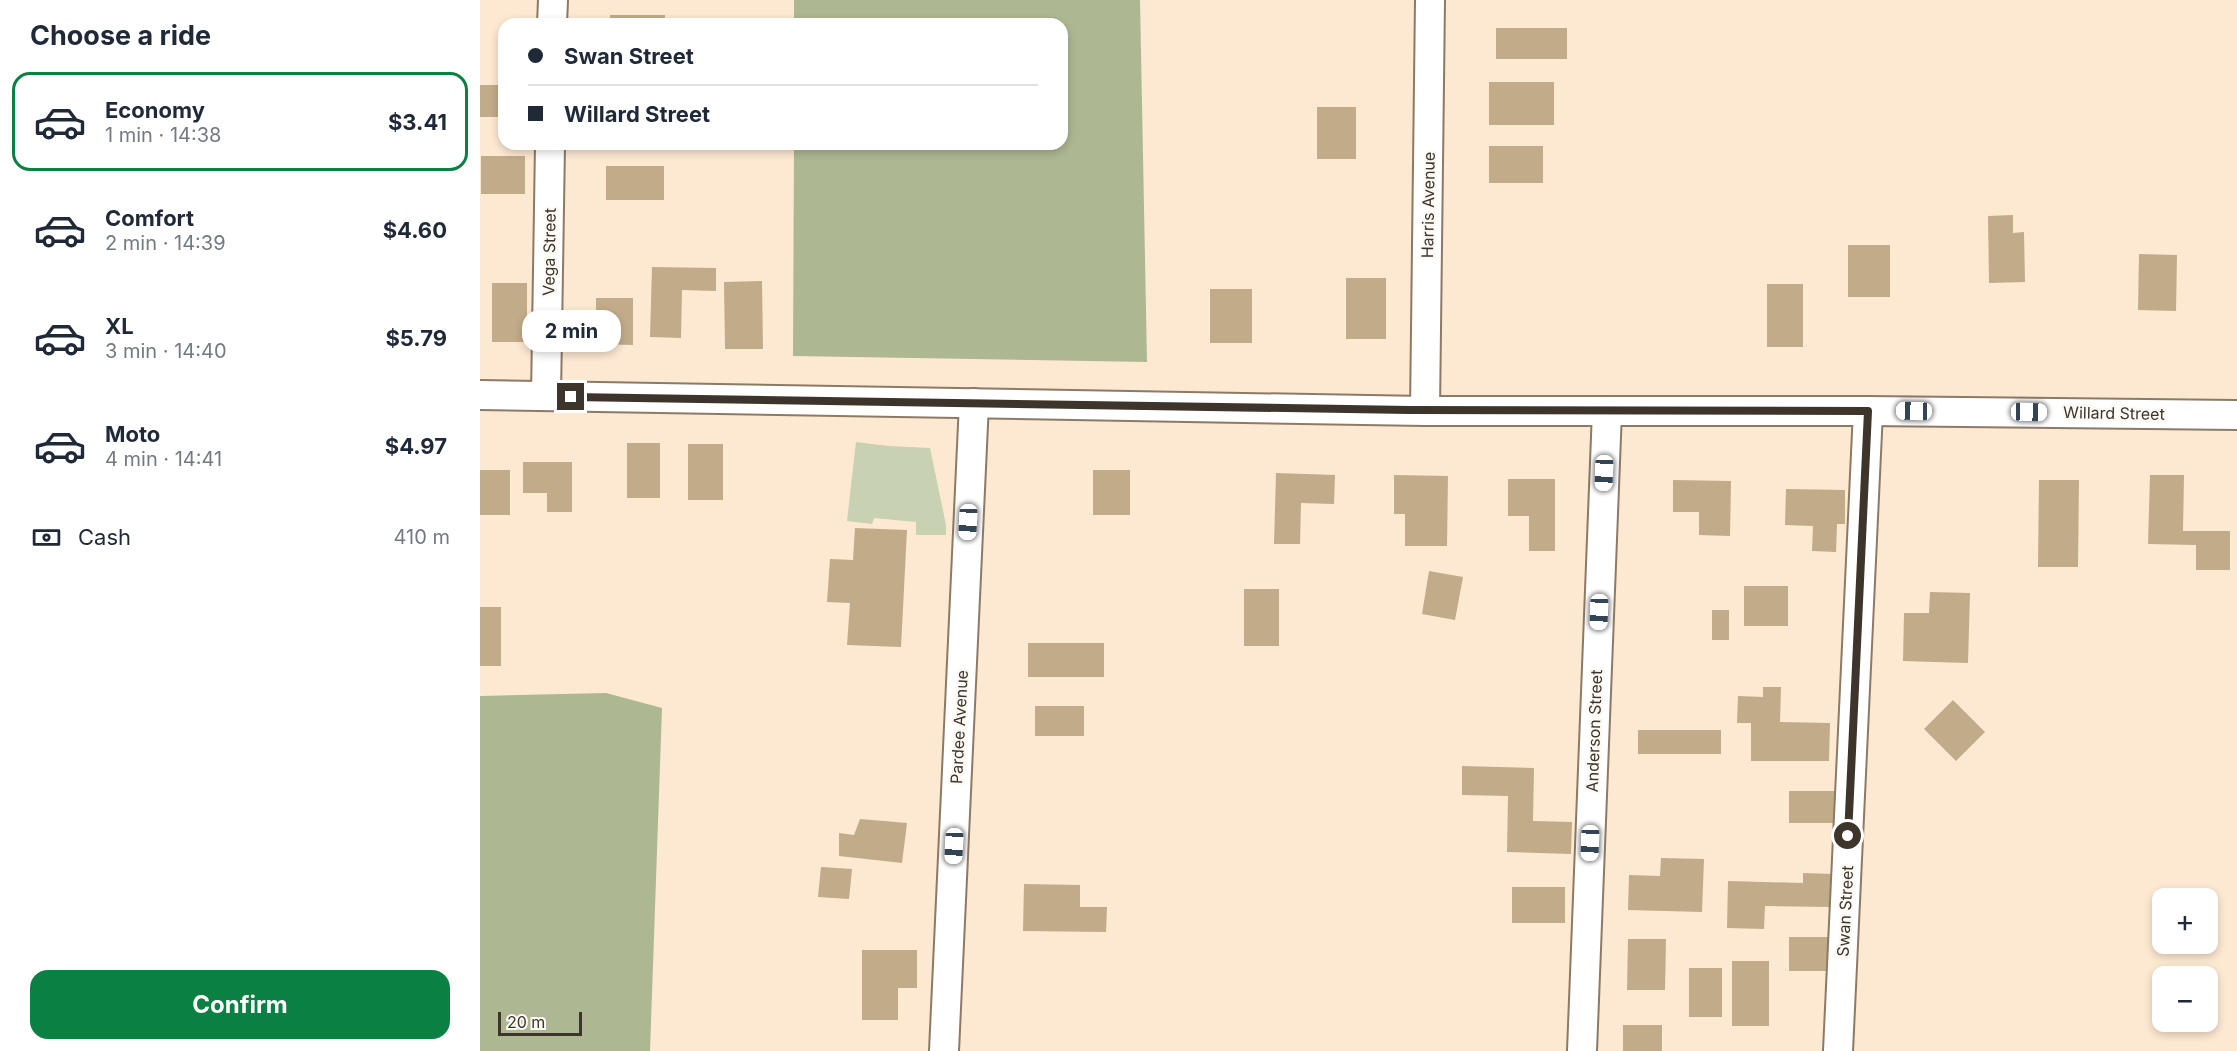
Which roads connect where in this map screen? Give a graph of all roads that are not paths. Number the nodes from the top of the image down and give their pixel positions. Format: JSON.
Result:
{"nodes":[{"id":1,"x":553,"y":0,"type":"edge"},
{"id":2,"x":1430,"y":0,"type":"edge"},
{"id":3,"x":552,"y":18,"type":"edge"},
{"id":4,"x":550,"y":150,"type":"edge"},
{"id":5,"x":480,"y":395,"type":"edge"},
{"id":6,"x":546,"y":396,"type":"junction"},
{"id":7,"x":974,"y":403,"type":"junction"},
{"id":8,"x":1425,"y":411,"type":"junction"},
{"id":9,"x":1607,"y":411,"type":"junction"},
{"id":10,"x":1868,"y":411,"type":"junction"},
{"id":11,"x":2237,"y":415,"type":"edge"},
{"id":12,"x":944,"y":1051,"type":"edge"},
{"id":13,"x":1582,"y":1051,"type":"edge"},
{"id":14,"x":1838,"y":1051,"type":"edge"}],
"edges":[{"from":1,"to":3,"type":"street"},
{"from":2,"to":8,"type":"street","name":"Harris Avenue"},
{"from":4,"to":6,"type":"street","name":"Vega Street"},
{"from":5,"to":6,"type":"street","name":"Willard Street"},
{"from":6,"to":7,"type":"street","name":"Willard Street"},
{"from":7,"to":8,"type":"street","name":"Willard Street"},
{"from":7,"to":12,"type":"street","name":"Pardee Avenue"},
{"from":8,"to":9,"type":"street","name":"Willard Street"},
{"from":9,"to":10,"type":"street","name":"Willard Street"},
{"from":9,"to":13,"type":"street","name":"Anderson Street"},
{"from":10,"to":11,"type":"street","name":"Willard Street"},
{"from":10,"to":14,"type":"street","name":"Swan Street"}]}
